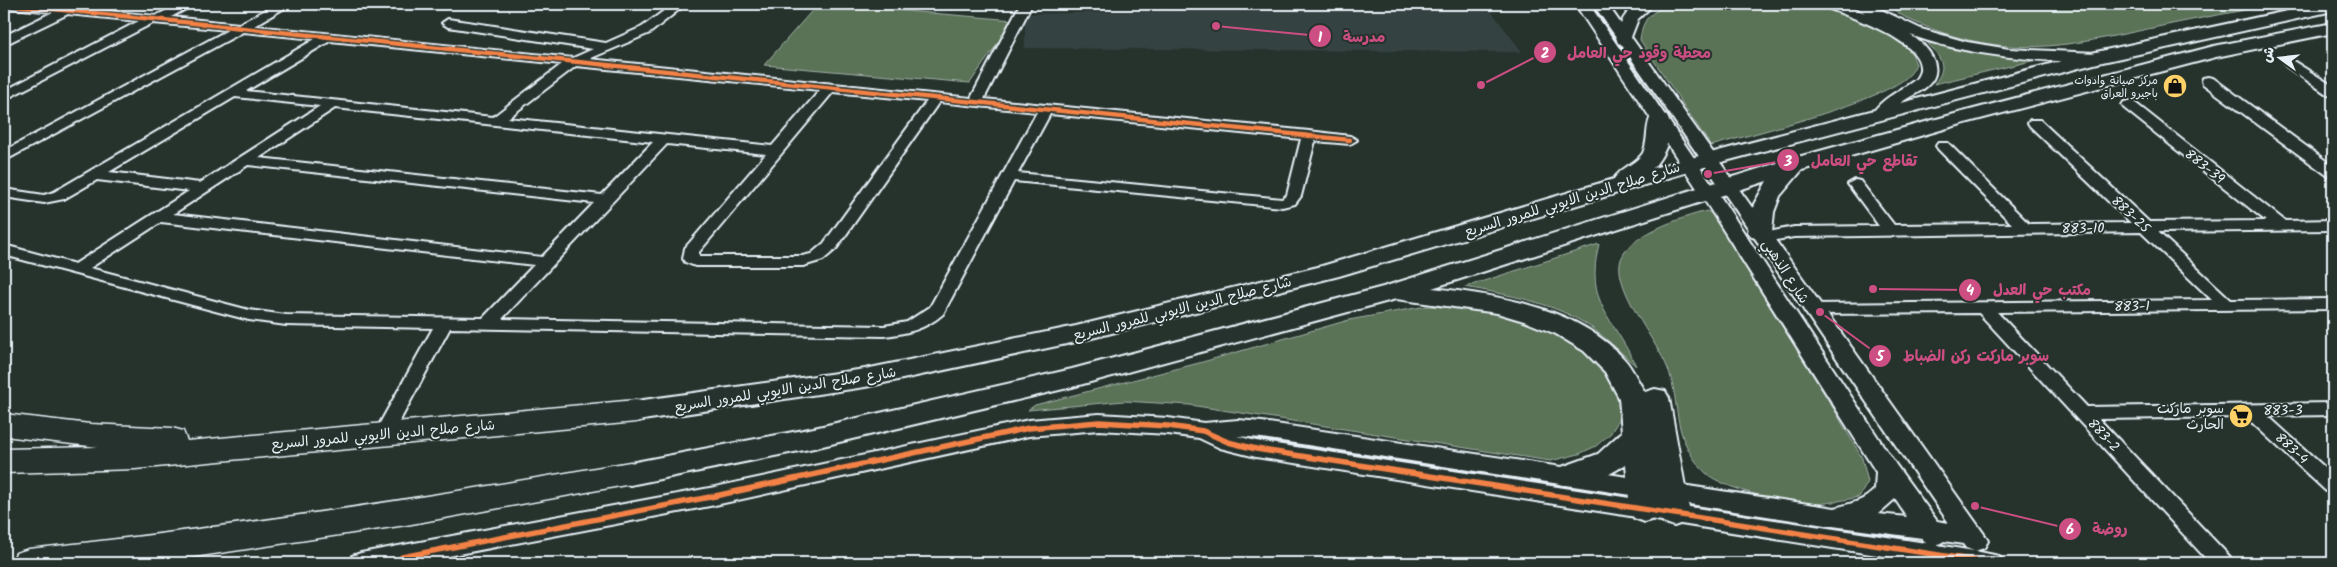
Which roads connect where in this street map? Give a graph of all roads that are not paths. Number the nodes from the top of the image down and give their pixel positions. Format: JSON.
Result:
{"nodes":[{"id":1,"x":4,"y":4,"type":"edge"},
{"id":2,"x":189,"y":4,"type":"edge"},
{"id":3,"x":285,"y":4,"type":"edge"},
{"id":4,"x":660,"y":4,"type":"edge"},
{"id":5,"x":1026,"y":4,"type":"edge"},
{"id":6,"x":1582,"y":4,"type":"edge"},
{"id":7,"x":1600,"y":4,"type":"edge"},
{"id":8,"x":1647,"y":4,"type":"edge"},
{"id":9,"x":1830,"y":4,"type":"edge"},
{"id":10,"x":1859,"y":4,"type":"edge"},
{"id":11,"x":679,"y":5,"type":"edge"},
{"id":12,"x":2333,"y":6,"type":"edge"},
{"id":13,"x":64,"y":8,"type":"edge"},
{"id":14,"x":154,"y":19,"type":"junction"},
{"id":15,"x":448,"y":23,"type":"dead end"},
{"id":16,"x":240,"y":28,"type":"junction"},
{"id":17,"x":2333,"y":28,"type":"edge"},
{"id":18,"x":327,"y":38,"type":"junction"},
{"id":19,"x":1623,"y":40,"type":"junction"},
{"id":20,"x":4,"y":41,"type":"edge"},
{"id":21,"x":606,"y":47,"type":"junction"},
{"id":22,"x":2096,"y":58,"type":"junction"},
{"id":23,"x":571,"y":63,"type":"junction"},
{"id":24,"x":2290,"y":63,"type":"dead end"},
{"id":25,"x":2208,"y":81,"type":"dead end"},
{"id":26,"x":829,"y":88,"type":"junction"},
{"id":27,"x":2333,"y":92,"type":"edge"},
{"id":28,"x":232,"y":93,"type":"junction"},
{"id":29,"x":4,"y":96,"type":"edge"},
{"id":30,"x":936,"y":98,"type":"junction"},
{"id":31,"x":976,"y":101,"type":"junction"},
{"id":32,"x":334,"y":103,"type":"junction"},
{"id":33,"x":2129,"y":105,"type":"dead end"},
{"id":34,"x":1046,"y":108,"type":"junction"},
{"id":35,"x":1880,"y":114,"type":"junction"},
{"id":36,"x":1659,"y":118,"type":"junction"},
{"id":37,"x":497,"y":120,"type":"junction"},
{"id":38,"x":2035,"y":123,"type":"dead end"},
{"id":39,"x":1309,"y":135,"type":"junction"},
{"id":40,"x":665,"y":138,"type":"junction"},
{"id":41,"x":1350,"y":140,"type":"dead end"},
{"id":42,"x":1943,"y":146,"type":"dead end"},
{"id":43,"x":776,"y":151,"type":"junction"},
{"id":44,"x":4,"y":157,"type":"edge"},
{"id":45,"x":247,"y":161,"type":"junction"},
{"id":46,"x":1700,"y":161,"type":"junction"},
{"id":47,"x":1795,"y":166,"type":"junction"},
{"id":48,"x":2333,"y":172,"type":"edge"},
{"id":49,"x":95,"y":175,"type":"junction"},
{"id":50,"x":1009,"y":176,"type":"junction"},
{"id":51,"x":1855,"y":184,"type":"dead end"},
{"id":52,"x":1612,"y":186,"type":"junction"},
{"id":53,"x":204,"y":188,"type":"junction"},
{"id":54,"x":1719,"y":190,"type":"junction"},
{"id":55,"x":4,"y":193,"type":"edge"},
{"id":56,"x":606,"y":200,"type":"junction"},
{"id":57,"x":160,"y":217,"type":"junction"},
{"id":58,"x":2282,"y":226,"type":"junction"},
{"id":59,"x":2333,"y":226,"type":"edge"},
{"id":60,"x":2146,"y":228,"type":"junction"},
{"id":61,"x":2026,"y":229,"type":"junction"},
{"id":62,"x":1890,"y":230,"type":"junction"},
{"id":63,"x":1762,"y":235,"type":"junction"},
{"id":64,"x":4,"y":250,"type":"edge"},
{"id":65,"x":546,"y":262,"type":"junction"},
{"id":66,"x":78,"y":269,"type":"junction"},
{"id":67,"x":1392,"y":292,"type":"junction"},
{"id":68,"x":2333,"y":304,"type":"edge"},
{"id":69,"x":2227,"y":305,"type":"junction"},
{"id":70,"x":1984,"y":308,"type":"junction"},
{"id":71,"x":1812,"y":310,"type":"junction"},
{"id":72,"x":444,"y":324,"type":"junction"},
{"id":73,"x":487,"y":324,"type":"junction"},
{"id":74,"x":1655,"y":398,"type":"dead end"},
{"id":75,"x":2333,"y":409,"type":"edge"},
{"id":76,"x":2250,"y":410,"type":"junction"},
{"id":77,"x":636,"y":411,"type":"joint"},
{"id":78,"x":2082,"y":413,"type":"junction"},
{"id":79,"x":4,"y":425,"type":"edge"},
{"id":80,"x":1202,"y":431,"type":"junction"},
{"id":81,"x":1637,"y":433,"type":"junction"},
{"id":82,"x":383,"y":434,"type":"junction"},
{"id":83,"x":276,"y":444,"type":"junction"},
{"id":84,"x":4,"y":461,"type":"edge"},
{"id":85,"x":1888,"y":471,"type":"junction"},
{"id":86,"x":630,"y":474,"type":"joint"},
{"id":87,"x":1570,"y":476,"type":"junction"},
{"id":88,"x":2333,"y":486,"type":"edge"},
{"id":89,"x":1658,"y":502,"type":"junction"},
{"id":90,"x":1825,"y":516,"type":"junction"},
{"id":91,"x":1930,"y":530,"type":"junction"},
{"id":92,"x":1970,"y":535,"type":"junction"},
{"id":93,"x":1875,"y":546,"type":"junction"},
{"id":94,"x":402,"y":557,"type":"junction"},
{"id":95,"x":1951,"y":560,"type":"edge"},
{"id":96,"x":29,"y":563,"type":"edge"},
{"id":97,"x":361,"y":563,"type":"edge"},
{"id":98,"x":449,"y":563,"type":"edge"},
{"id":99,"x":1904,"y":563,"type":"edge"},
{"id":100,"x":1990,"y":563,"type":"edge"},
{"id":101,"x":2223,"y":563,"type":"edge"}],
"edges":[{"from":1,"to":13,"type":"street"},
{"from":2,"to":14,"type":"street"},
{"from":3,"to":16,"type":"street"},
{"from":4,"to":11,"type":"street"},
{"from":5,"to":31,"type":"street"},
{"from":6,"to":36,"type":"street","name":"شارع الذهبي"},
{"from":7,"to":19,"type":"street","name":"شارع الذهبي"},
{"from":8,"to":19,"type":"street"},
{"from":9,"to":35,"type":"street"},
{"from":10,"to":22,"type":"street"},
{"from":11,"to":21,"type":"street"},
{"from":12,"to":22,"type":"main road","name":"شارع صلاح الدين الايوبي للمرور السريع"},
{"from":13,"to":14,"type":"street"},
{"from":13,"to":20,"type":"street"},
{"from":14,"to":16,"type":"street"},
{"from":14,"to":29,"type":"street"},
{"from":15,"to":21,"type":"street"},
{"from":16,"to":18,"type":"street"},
{"from":16,"to":44,"type":"street"},
{"from":17,"to":47,"type":"main road"},
{"from":18,"to":23,"type":"street"},
{"from":18,"to":28,"type":"street"},
{"from":19,"to":46,"type":"street","name":"شارع الذهبي"},
{"from":21,"to":23,"type":"street"},
{"from":22,"to":35,"type":"main road","name":"شارع صلاح الدين الايوبي للمرور السريع"},
{"from":23,"to":26,"type":"street"},
{"from":23,"to":37,"type":"street"},
{"from":24,"to":27,"type":"street"},
{"from":25,"to":48,"type":"street"},
{"from":26,"to":30,"type":"street"},
{"from":26,"to":43,"type":"street"},
{"from":28,"to":32,"type":"street"},
{"from":28,"to":49,"type":"street"},
{"from":30,"to":31,"type":"street"},
{"from":30,"to":43,"type":"street"},
{"from":31,"to":34,"type":"street"},
{"from":32,"to":37,"type":"street"},
{"from":32,"to":45,"type":"street"},
{"from":33,"to":58,"type":"street","name":"883-39"},
{"from":34,"to":39,"type":"street"},
{"from":34,"to":50,"type":"street"},
{"from":35,"to":46,"type":"main road","name":"شارع صلاح الدين الايوبي للمرور السريع"},
{"from":36,"to":46,"type":"street","name":"شارع الذهبي"},
{"from":36,"to":52,"type":"main road"},
{"from":37,"to":40,"type":"street"},
{"from":38,"to":60,"type":"street","name":"883-25"},
{"from":39,"to":41,"type":"street"},
{"from":39,"to":50,"type":"street"},
{"from":40,"to":43,"type":"street"},
{"from":40,"to":56,"type":"street"},
{"from":42,"to":61,"type":"street"},
{"from":45,"to":53,"type":"street"},
{"from":45,"to":56,"type":"street"},
{"from":46,"to":52,"type":"main road","name":"شارع صلاح الدين الايوبي للمرور السريع"},
{"from":46,"to":54,"type":"street","name":"شارع الذهبي"},
{"from":47,"to":54,"type":"main road"},
{"from":47,"to":63,"type":"main road"},
{"from":49,"to":53,"type":"street"},
{"from":49,"to":55,"type":"street"},
{"from":50,"to":73,"type":"street"},
{"from":51,"to":62,"type":"street"},
{"from":52,"to":77,"type":"main road","name":"شارع صلاح الدين الايوبي للمرور السريع"},
{"from":53,"to":57,"type":"street"},
{"from":54,"to":63,"type":"street","name":"شارع الذهبي"},
{"from":54,"to":67,"type":"main road"},
{"from":54,"to":85,"type":"street","name":"شارع الذهبي"},
{"from":56,"to":65,"type":"street"},
{"from":57,"to":65,"type":"street"},
{"from":57,"to":66,"type":"street"},
{"from":58,"to":59,"type":"street","name":"883-10"},
{"from":58,"to":60,"type":"street","name":"883-10"},
{"from":60,"to":61,"type":"street","name":"883-10"},
{"from":60,"to":69,"type":"street","name":"883-25"},
{"from":61,"to":62,"type":"street","name":"883-10"},
{"from":62,"to":63,"type":"street","name":"883-10"},
{"from":63,"to":71,"type":"street","name":"شارع الذهبي"},
{"from":64,"to":66,"type":"street"},
{"from":65,"to":73,"type":"street"},
{"from":66,"to":72,"type":"street"},
{"from":67,"to":81,"type":"main road"},
{"from":67,"to":86,"type":"main road"},
{"from":68,"to":69,"type":"street","name":"883-1"},
{"from":69,"to":70,"type":"street","name":"883-1"},
{"from":70,"to":71,"type":"street","name":"883-1"},
{"from":70,"to":78,"type":"street","name":"883-2"},
{"from":71,"to":92,"type":"street","name":"شارع الذهبي"},
{"from":72,"to":73,"type":"street"},
{"from":72,"to":82,"type":"street"},
{"from":74,"to":89,"type":"main road"},
{"from":75,"to":76,"type":"street","name":"883-3"},
{"from":76,"to":78,"type":"street","name":"883-3"},
{"from":76,"to":88,"type":"street","name":"883-4"},
{"from":77,"to":82,"type":"highway","name":"شارع صلاح الدين الايوبي للمرور السريع"},
{"from":78,"to":101,"type":"street","name":"883-2"},
{"from":79,"to":83,"type":"highway"},
{"from":80,"to":87,"type":"street"},
{"from":80,"to":89,"type":"street"},
{"from":80,"to":94,"type":"street"},
{"from":81,"to":87,"type":"main road"},
{"from":81,"to":89,"type":"main road"},
{"from":82,"to":83,"type":"highway","name":"شارع صلاح الدين الايوبي للمرور السريع"},
{"from":83,"to":84,"type":"highway","name":"شارع صلاح الدين الايوبي للمرور السريع"},
{"from":85,"to":90,"type":"street"},
{"from":85,"to":91,"type":"street","name":"شارع الذهبي"},
{"from":86,"to":96,"type":"highway"},
{"from":87,"to":89,"type":"street"},
{"from":89,"to":90,"type":"street"},
{"from":89,"to":93,"type":"street"},
{"from":90,"to":91,"type":"street"},
{"from":91,"to":92,"type":"street"},
{"from":91,"to":95,"type":"street","name":"شارع الذهبي"},
{"from":92,"to":100,"type":"street","name":"شارع الذهبي"},
{"from":93,"to":95,"type":"street"},
{"from":93,"to":99,"type":"street"},
{"from":94,"to":97,"type":"street"},
{"from":94,"to":98,"type":"street"},
{"from":95,"to":100,"type":"street"}]}
